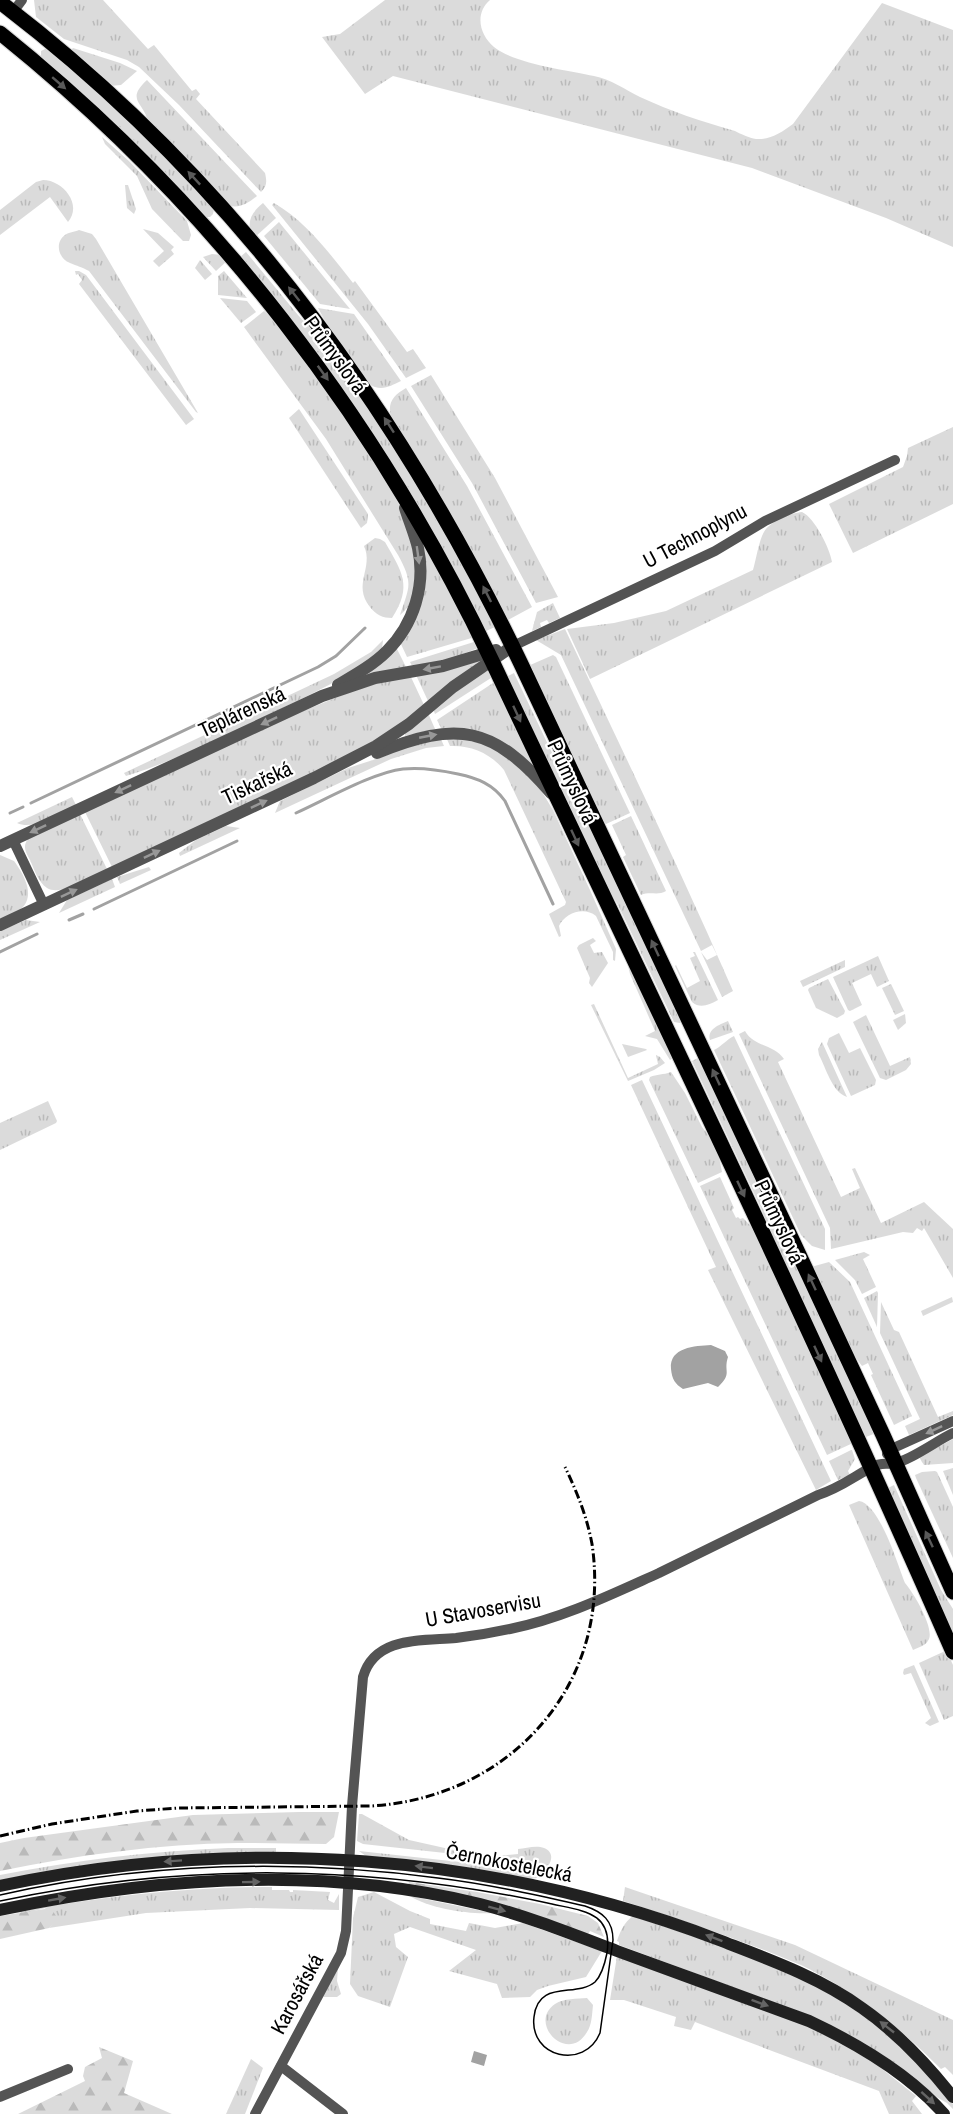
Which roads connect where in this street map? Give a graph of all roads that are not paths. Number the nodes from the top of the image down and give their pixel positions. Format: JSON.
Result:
{"nodes":[{"id":1,"x":0,"y":2,"type":"edge"},
{"id":2,"x":18,"y":6,"type":"edge"},
{"id":3,"x":0,"y":33,"type":"edge"},
{"id":4,"x":895,"y":460,"type":"dead end"},
{"id":5,"x":395,"y":479,"type":"junction"},
{"id":6,"x":513,"y":646,"type":"junction"},
{"id":7,"x":490,"y":656,"type":"junction"},
{"id":8,"x":322,"y":696,"type":"junction"},
{"id":9,"x":314,"y":778,"type":"junction"},
{"id":10,"x":558,"y":800,"type":"junction"},
{"id":11,"x":13,"y":840,"type":"junction"},
{"id":12,"x":0,"y":846,"type":"edge"},
{"id":13,"x":44,"y":905,"type":"junction"},
{"id":14,"x":0,"y":925,"type":"edge"},
{"id":15,"x":953,"y":1421,"type":"edge"},
{"id":16,"x":953,"y":1433,"type":"edge"},
{"id":17,"x":884,"y":1461,"type":"junction"},
{"id":18,"x":953,"y":1592,"type":"edge"},
{"id":19,"x":953,"y":1652,"type":"edge"},
{"id":20,"x":349,"y":1860,"type":"junction"},
{"id":21,"x":349,"y":1884,"type":"junction"},
{"id":22,"x":0,"y":1886,"type":"edge"},
{"id":23,"x":0,"y":1910,"type":"edge"},
{"id":24,"x":281,"y":2066,"type":"junction"},
{"id":25,"x":68,"y":2069,"type":"dead end"},
{"id":26,"x":0,"y":2097,"type":"edge"},
{"id":27,"x":953,"y":2097,"type":"edge"},
{"id":28,"x":255,"y":2114,"type":"edge"},
{"id":29,"x":343,"y":2114,"type":"edge"},
{"id":30,"x":944,"y":2114,"type":"edge"}],
"edges":[{"from":1,"to":2,"type":"main road","name":"Průmyslová"},
{"from":6,"to":2,"type":"main road","name":"Průmyslová","one_way":true},
{"from":3,"to":5,"type":"main road","name":"Průmyslová","one_way":true},
{"from":4,"to":6,"type":"street","name":"U Technoplynu"},
{"from":5,"to":7,"type":"main road","name":"Průmyslová"},
{"from":5,"to":8,"type":"street","one_way":true},
{"from":6,"to":7,"type":"street","name":"Teplárenská"},
{"from":17,"to":6,"type":"main road","name":"Průmyslová","one_way":true},
{"from":7,"to":8,"type":"street","name":"Teplárenská","one_way":true},
{"from":7,"to":9,"type":"street","name":"Tiskařská"},
{"from":7,"to":10,"type":"main road","name":"Průmyslová","one_way":true},
{"from":8,"to":11,"type":"street","name":"Teplárenská","one_way":true},
{"from":9,"to":10,"type":"street","one_way":true},
{"from":13,"to":9,"type":"street","name":"Tiskařská","one_way":true},
{"from":10,"to":17,"type":"main road","name":"Průmyslová","one_way":true},
{"from":11,"to":12,"type":"street","name":"Teplárenská"},
{"from":11,"to":13,"type":"street"},
{"from":13,"to":14,"type":"street","name":"Tiskařská"},
{"from":15,"to":17,"type":"street","one_way":true},
{"from":16,"to":17,"type":"street"},
{"from":18,"to":17,"type":"main road","name":"Průmyslová","one_way":true},
{"from":17,"to":19,"type":"main road","name":"Průmyslová"},
{"from":17,"to":20,"type":"street","name":"U Stavoservisu"},
{"from":20,"to":21,"type":"street","name":"U Stavoservisu"},
{"from":20,"to":22,"type":"main road","name":"Černokostelecká","one_way":true},
{"from":27,"to":20,"type":"main road","name":"Černokostelecká","one_way":true},
{"from":23,"to":21,"type":"main road","one_way":true},
{"from":21,"to":24,"type":"street","name":"Karosářská"},
{"from":21,"to":30,"type":"main road","one_way":true},
{"from":24,"to":28,"type":"street","name":"Karosářská"},
{"from":24,"to":29,"type":"street"},
{"from":25,"to":26,"type":"street"}]}
